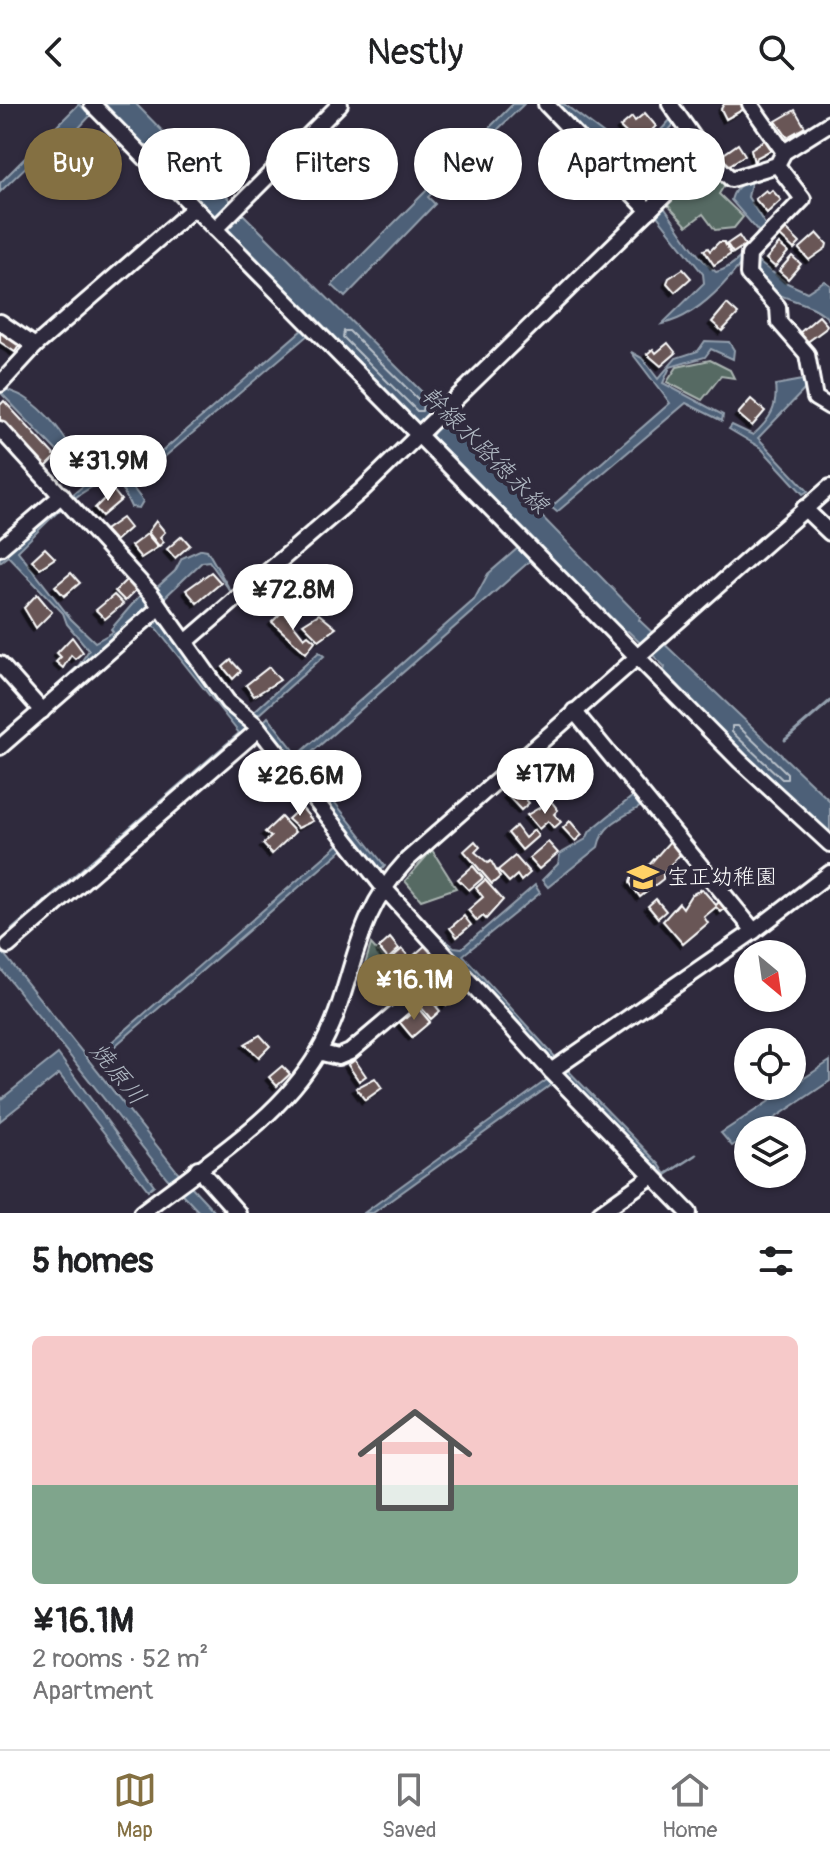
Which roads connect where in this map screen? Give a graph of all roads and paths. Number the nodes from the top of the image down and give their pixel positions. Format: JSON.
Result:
{"nodes":[{"id":1,"x":92,"y":104,"type":"edge"},
{"id":2,"x":340,"y":104,"type":"edge"},
{"id":3,"x":546,"y":104,"type":"edge"},
{"id":4,"x":670,"y":104,"type":"edge"},
{"id":5,"x":750,"y":104,"type":"edge"},
{"id":6,"x":830,"y":123,"type":"edge"},
{"id":7,"x":687,"y":128,"type":"edge"},
{"id":8,"x":780,"y":158,"type":"junction"},
{"id":9,"x":725,"y":173,"type":"edge"},
{"id":10,"x":660,"y":200,"type":"edge"},
{"id":11,"x":655,"y":205,"type":"junction"},
{"id":12,"x":194,"y":208,"type":"junction"},
{"id":13,"x":215,"y":229,"type":"junction"},
{"id":14,"x":0,"y":322,"type":"edge"},
{"id":15,"x":35,"y":346,"type":"junction"},
{"id":16,"x":0,"y":384,"type":"edge"},
{"id":17,"x":830,"y":407,"type":"edge"},
{"id":18,"x":0,"y":429,"type":"edge"},
{"id":19,"x":419,"y":436,"type":"junction"},
{"id":20,"x":830,"y":487,"type":"edge"},
{"id":21,"x":66,"y":501,"type":"junction"},
{"id":22,"x":804,"y":508,"type":"junction"},
{"id":23,"x":830,"y":533,"type":"edge"},
{"id":24,"x":0,"y":548,"type":"edge"},
{"id":25,"x":153,"y":606,"type":"junction"},
{"id":26,"x":186,"y":642,"type":"junction"},
{"id":27,"x":637,"y":656,"type":"junction"},
{"id":28,"x":0,"y":664,"type":"edge"},
{"id":29,"x":42,"y":711,"type":"junction"},
{"id":30,"x":574,"y":711,"type":"junction"},
{"id":31,"x":253,"y":723,"type":"junction"},
{"id":32,"x":0,"y":747,"type":"edge"},
{"id":33,"x":830,"y":844,"type":"edge"},
{"id":34,"x":830,"y":873,"type":"edge"},
{"id":35,"x":384,"y":888,"type":"junction"},
{"id":36,"x":754,"y":931,"type":"junction"},
{"id":37,"x":8,"y":946,"type":"dead end"},
{"id":38,"x":453,"y":965,"type":"junction"},
{"id":39,"x":318,"y":1052,"type":"junction"},
{"id":40,"x":557,"y":1067,"type":"junction"},
{"id":41,"x":195,"y":1171,"type":"junction"},
{"id":42,"x":652,"y":1176,"type":"junction"},
{"id":43,"x":141,"y":1213,"type":"edge"},
{"id":44,"x":238,"y":1213,"type":"edge"},
{"id":45,"x":600,"y":1213,"type":"edge"},
{"id":46,"x":689,"y":1213,"type":"edge"}],
"edges":[{"from":1,"to":12,"type":"street"},
{"from":2,"to":13,"type":"street"},
{"from":3,"to":11,"type":"street"},
{"from":4,"to":7,"type":"street"},
{"from":5,"to":8,"type":"street"},
{"from":6,"to":8,"type":"street"},
{"from":8,"to":9,"type":"street"},
{"from":8,"to":17,"type":"street"},
{"from":10,"to":11,"type":"street"},
{"from":11,"to":19,"type":"street"},
{"from":12,"to":13,"type":"street"},
{"from":12,"to":15,"type":"street"},
{"from":13,"to":19,"type":"street"},
{"from":14,"to":15,"type":"street"},
{"from":15,"to":16,"type":"street"},
{"from":18,"to":21,"type":"street"},
{"from":19,"to":26,"type":"street"},
{"from":19,"to":27,"type":"street"},
{"from":20,"to":22,"type":"street"},
{"from":21,"to":24,"type":"street"},
{"from":21,"to":25,"type":"street"},
{"from":22,"to":23,"type":"street"},
{"from":22,"to":27,"type":"street"},
{"from":25,"to":26,"type":"street"},
{"from":25,"to":29,"type":"street"},
{"from":26,"to":31,"type":"street"},
{"from":27,"to":30,"type":"street"},
{"from":27,"to":33,"type":"street"},
{"from":28,"to":29,"type":"street"},
{"from":29,"to":32,"type":"street"},
{"from":30,"to":35,"type":"street"},
{"from":30,"to":36,"type":"street"},
{"from":31,"to":35,"type":"street"},
{"from":31,"to":37,"type":"street"},
{"from":34,"to":36,"type":"street"},
{"from":35,"to":38,"type":"street"},
{"from":35,"to":39,"type":"street"},
{"from":36,"to":40,"type":"street"},
{"from":38,"to":39,"type":"street"},
{"from":38,"to":40,"type":"street"},
{"from":39,"to":41,"type":"street"},
{"from":40,"to":42,"type":"street"},
{"from":41,"to":43,"type":"street"},
{"from":41,"to":44,"type":"street"},
{"from":42,"to":45,"type":"street"},
{"from":42,"to":46,"type":"street"}]}
